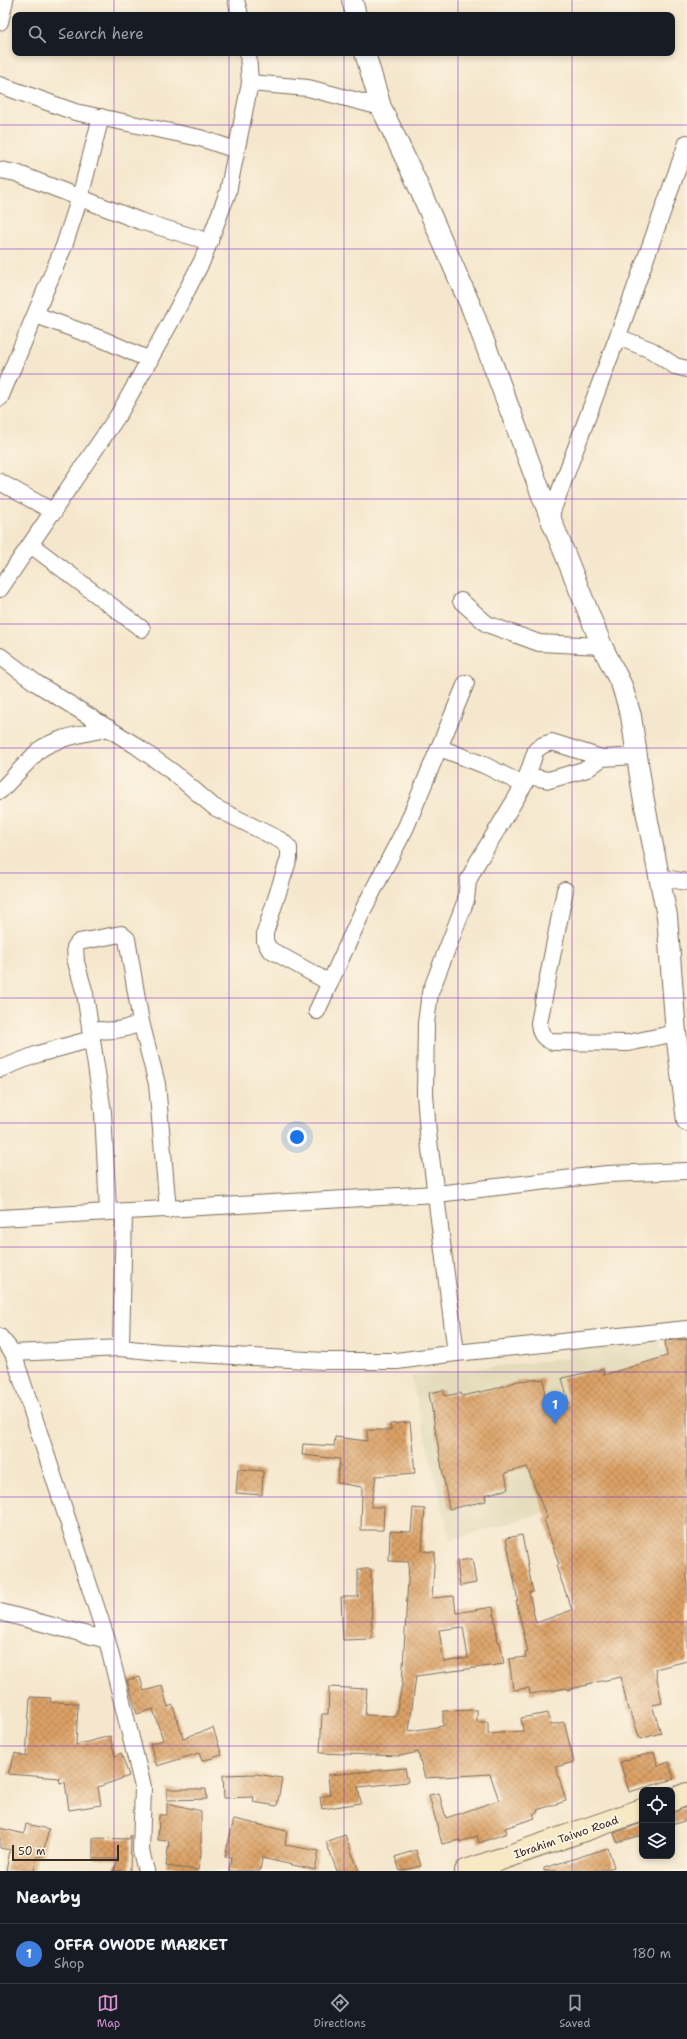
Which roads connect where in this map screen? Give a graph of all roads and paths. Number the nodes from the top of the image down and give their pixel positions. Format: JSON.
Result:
{"nodes":[{"id":1,"x":4,"y":0,"type":"edge"},
{"id":2,"x":236,"y":0,"type":"edge"},
{"id":3,"x":352,"y":0,"type":"edge"},
{"id":4,"x":239,"y":12,"type":"edge"},
{"id":5,"x":355,"y":12,"type":"edge"},
{"id":6,"x":0,"y":22,"type":"edge"},
{"id":7,"x":248,"y":56,"type":"edge"},
{"id":8,"x":366,"y":56,"type":"edge"},
{"id":9,"x":250,"y":83,"type":"junction"},
{"id":10,"x":0,"y":85,"type":"edge"},
{"id":11,"x":381,"y":106,"type":"junction"},
{"id":12,"x":101,"y":117,"type":"junction"},
{"id":13,"x":687,"y":142,"type":"edge"},
{"id":14,"x":236,"y":150,"type":"junction"},
{"id":15,"x":0,"y":170,"type":"edge"},
{"id":16,"x":80,"y":197,"type":"junction"},
{"id":17,"x":210,"y":242,"type":"junction"},
{"id":18,"x":36,"y":315,"type":"junction"},
{"id":19,"x":618,"y":337,"type":"junction"},
{"id":20,"x":150,"y":360,"type":"junction"},
{"id":21,"x":687,"y":370,"type":"edge"},
{"id":22,"x":0,"y":398,"type":"edge"},
{"id":23,"x":0,"y":482,"type":"edge"},
{"id":24,"x":54,"y":512,"type":"junction"},
{"id":25,"x":550,"y":516,"type":"junction"},
{"id":26,"x":31,"y":545,"type":"junction"},
{"id":27,"x":0,"y":589,"type":"edge"},
{"id":28,"x":461,"y":601,"type":"dead end"},
{"id":29,"x":142,"y":628,"type":"dead end"},
{"id":30,"x":602,"y":646,"type":"junction"},
{"id":31,"x":0,"y":656,"type":"edge"},
{"id":32,"x":466,"y":683,"type":"dead end"},
{"id":33,"x":109,"y":728,"type":"junction"},
{"id":34,"x":440,"y":748,"type":"junction"},
{"id":35,"x":636,"y":756,"type":"junction"},
{"id":36,"x":602,"y":758,"type":"junction"},
{"id":37,"x":526,"y":781,"type":"junction"},
{"id":38,"x":0,"y":791,"type":"edge"},
{"id":39,"x":659,"y":877,"type":"junction"},
{"id":40,"x":687,"y":882,"type":"edge"},
{"id":41,"x":565,"y":890,"type":"dead end"},
{"id":42,"x":330,"y":983,"type":"junction"},
{"id":43,"x":317,"y":1011,"type":"dead end"},
{"id":44,"x":141,"y":1022,"type":"junction"},
{"id":45,"x":91,"y":1034,"type":"junction"},
{"id":46,"x":676,"y":1034,"type":"junction"},
{"id":47,"x":0,"y":1069,"type":"edge"},
{"id":48,"x":687,"y":1121,"type":"edge"},
{"id":49,"x":687,"y":1171,"type":"edge"},
{"id":50,"x":437,"y":1194,"type":"junction"},
{"id":51,"x":168,"y":1210,"type":"junction"},
{"id":52,"x":108,"y":1212,"type":"junction"},
{"id":53,"x":124,"y":1212,"type":"junction"},
{"id":54,"x":0,"y":1218,"type":"edge"},
{"id":55,"x":687,"y":1329,"type":"edge"},
{"id":56,"x":0,"y":1337,"type":"edge"},
{"id":57,"x":121,"y":1348,"type":"junction"},
{"id":58,"x":456,"y":1353,"type":"junction"},
{"id":59,"x":13,"y":1354,"type":"junction"},
{"id":60,"x":0,"y":1612,"type":"edge"},
{"id":61,"x":107,"y":1640,"type":"junction"},
{"id":62,"x":687,"y":1794,"type":"edge"},
{"id":63,"x":675,"y":1799,"type":"edge"},
{"id":64,"x":639,"y":1811,"type":"edge"},
{"id":65,"x":146,"y":1871,"type":"edge"},
{"id":66,"x":466,"y":1871,"type":"edge"}],
"edges":[{"from":1,"to":6,"type":"street"},
{"from":2,"to":4,"type":"street"},
{"from":3,"to":5,"type":"street"},
{"from":7,"to":9,"type":"street"},
{"from":8,"to":11,"type":"street"},
{"from":9,"to":11,"type":"street"},
{"from":9,"to":14,"type":"street"},
{"from":10,"to":12,"type":"street"},
{"from":11,"to":25,"type":"street"},
{"from":12,"to":14,"type":"street"},
{"from":12,"to":16,"type":"street"},
{"from":13,"to":19,"type":"street"},
{"from":14,"to":17,"type":"street"},
{"from":15,"to":16,"type":"street"},
{"from":16,"to":17,"type":"street"},
{"from":16,"to":18,"type":"street"},
{"from":17,"to":20,"type":"street"},
{"from":18,"to":20,"type":"street"},
{"from":18,"to":22,"type":"street"},
{"from":19,"to":21,"type":"street"},
{"from":19,"to":25,"type":"street"},
{"from":20,"to":24,"type":"street"},
{"from":23,"to":24,"type":"street"},
{"from":24,"to":26,"type":"street"},
{"from":25,"to":30,"type":"street"},
{"from":26,"to":27,"type":"street"},
{"from":26,"to":29,"type":"street"},
{"from":28,"to":30,"type":"street"},
{"from":30,"to":35,"type":"street"},
{"from":31,"to":33,"type":"street"},
{"from":32,"to":34,"type":"street"},
{"from":33,"to":38,"type":"street"},
{"from":33,"to":42,"type":"street"},
{"from":34,"to":37,"type":"street"},
{"from":34,"to":42,"type":"street"},
{"from":35,"to":36,"type":"street"},
{"from":35,"to":39,"type":"street"},
{"from":36,"to":37,"type":"street"},
{"from":36,"to":37,"type":"street"},
{"from":37,"to":50,"type":"street"},
{"from":39,"to":40,"type":"street"},
{"from":39,"to":46,"type":"street"},
{"from":41,"to":46,"type":"street"},
{"from":42,"to":43,"type":"street"},
{"from":44,"to":45,"type":"street"},
{"from":44,"to":45,"type":"street"},
{"from":44,"to":51,"type":"street"},
{"from":45,"to":47,"type":"street"},
{"from":45,"to":52,"type":"street"},
{"from":46,"to":48,"type":"street"},
{"from":49,"to":50,"type":"street"},
{"from":50,"to":51,"type":"street"},
{"from":50,"to":58,"type":"street"},
{"from":51,"to":53,"type":"street"},
{"from":52,"to":53,"type":"street"},
{"from":52,"to":54,"type":"street"},
{"from":53,"to":57,"type":"street"},
{"from":55,"to":58,"type":"street"},
{"from":56,"to":59,"type":"street"},
{"from":57,"to":58,"type":"street"},
{"from":57,"to":59,"type":"street"},
{"from":59,"to":61,"type":"street"},
{"from":60,"to":61,"type":"street"},
{"from":61,"to":65,"type":"street"},
{"from":62,"to":63,"type":"main road"},
{"from":64,"to":66,"type":"main road","name":"Ibrahim Taiwo Road"}]}
